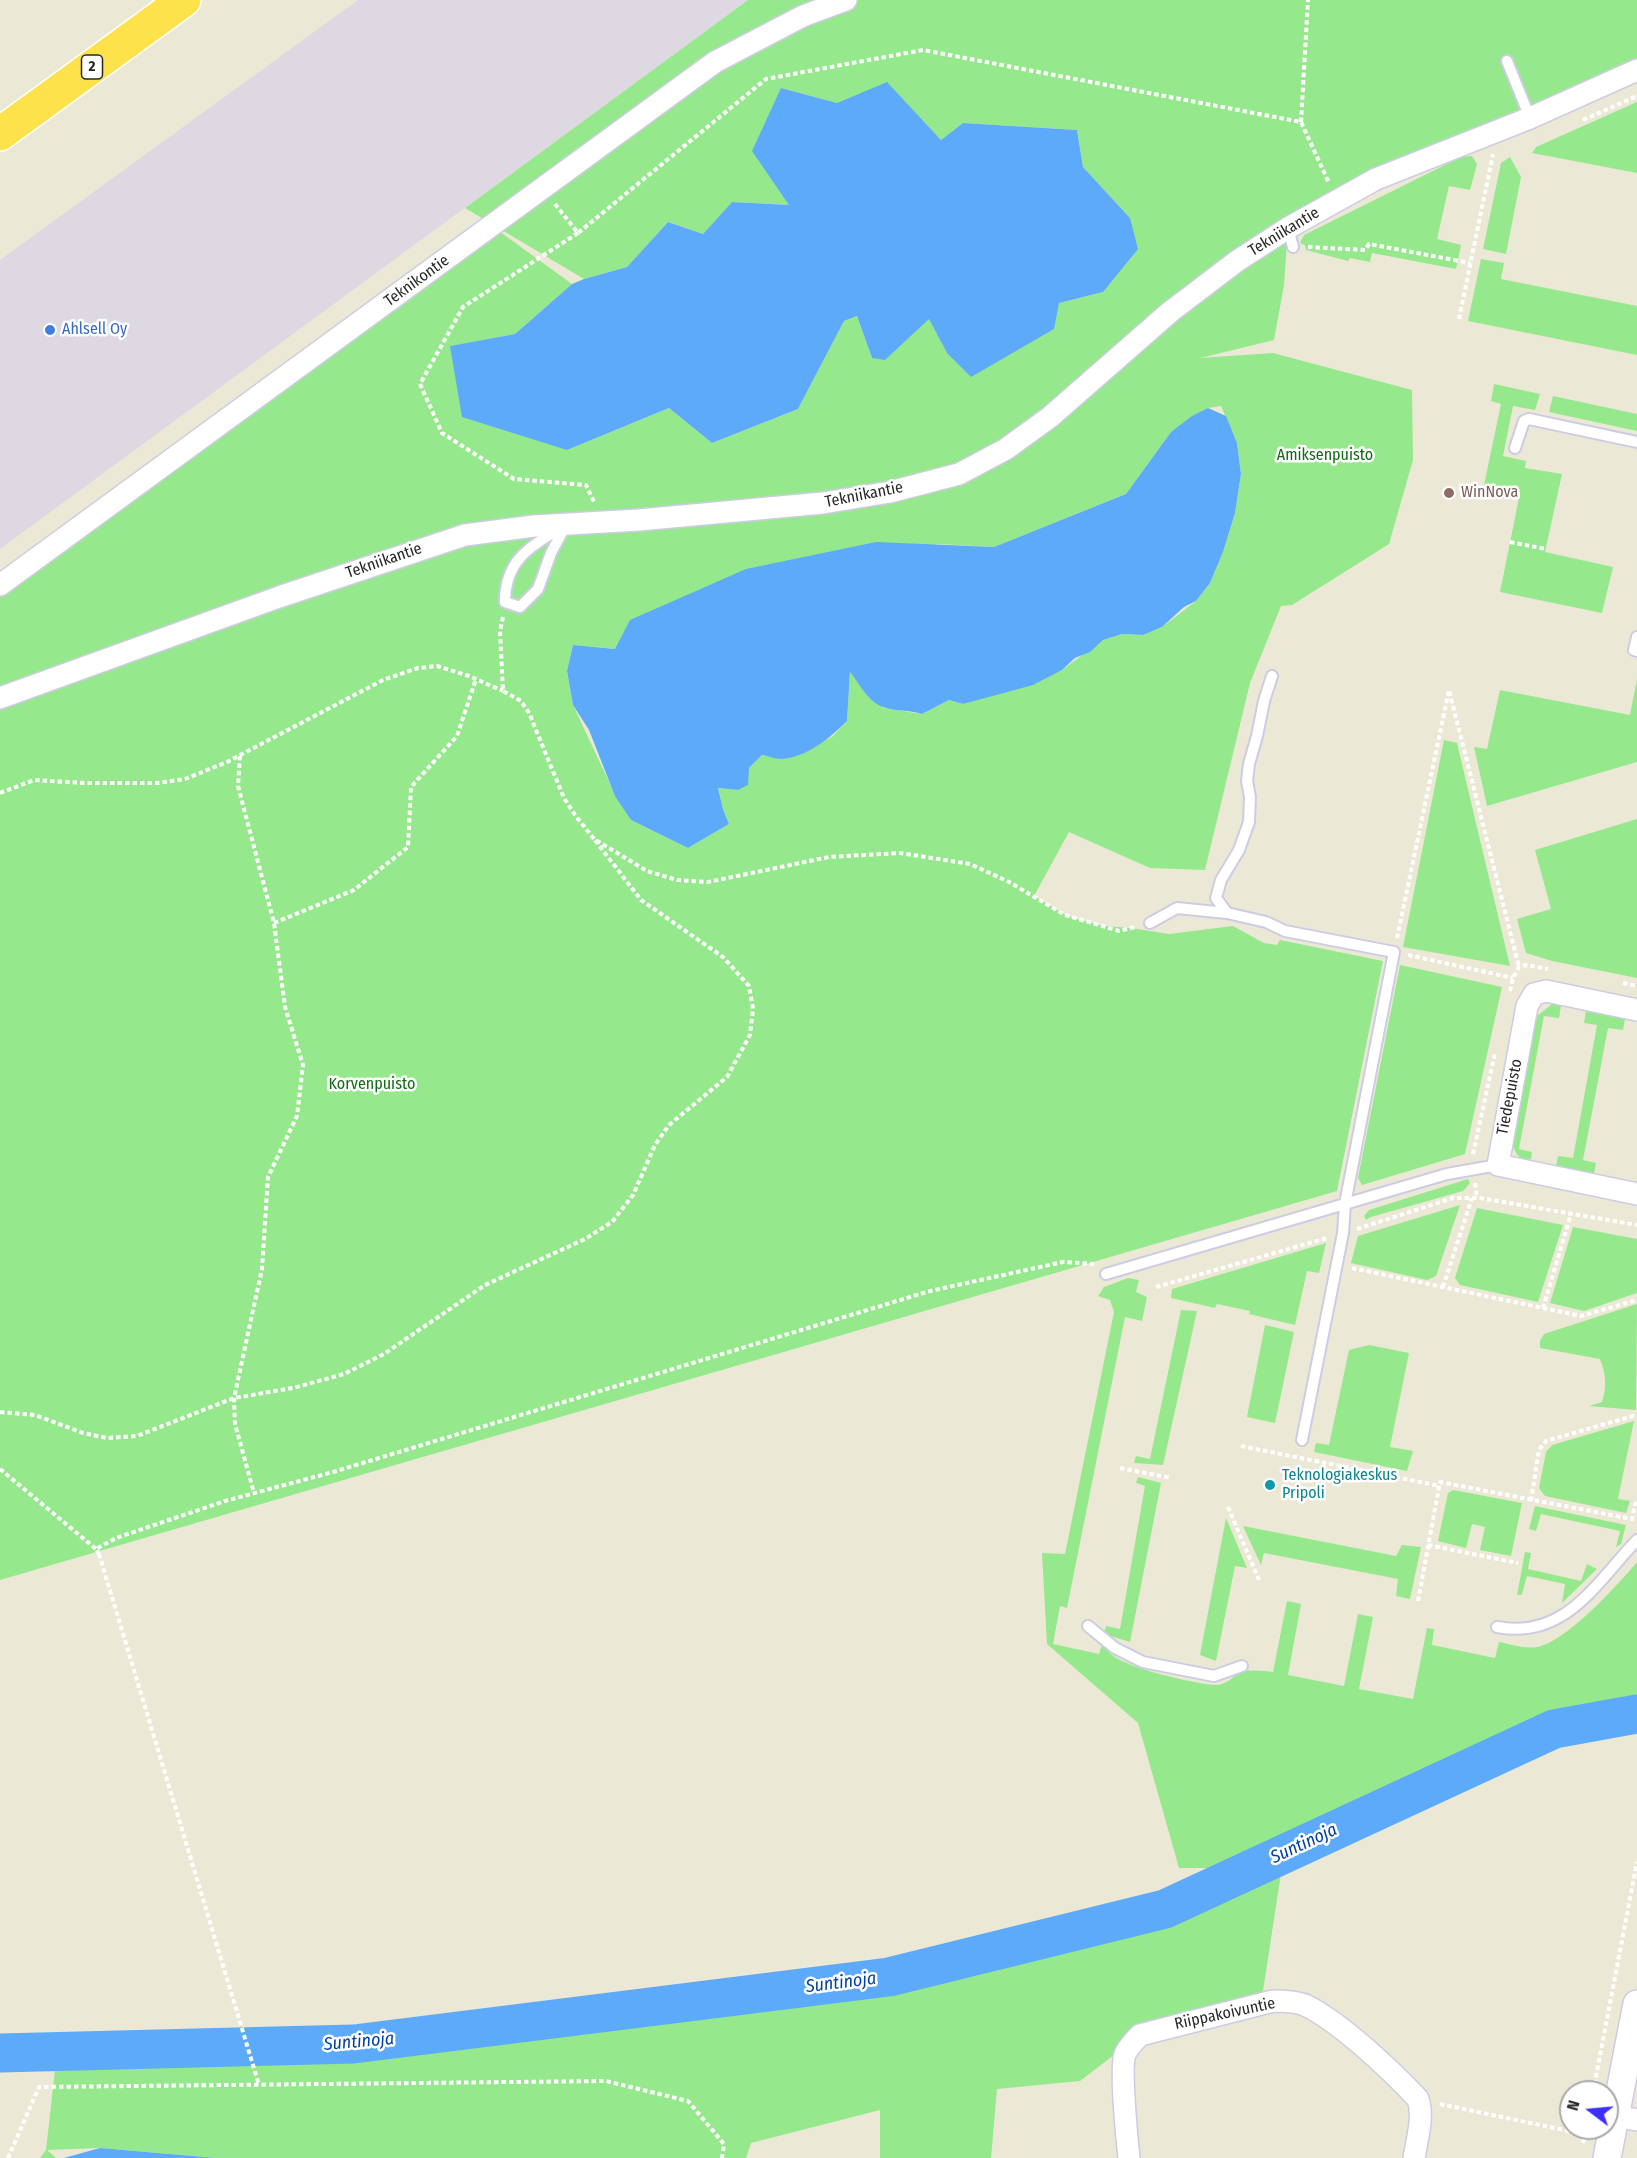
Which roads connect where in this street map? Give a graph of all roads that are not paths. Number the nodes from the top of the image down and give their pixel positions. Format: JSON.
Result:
{"nodes":[{"id":1,"x":184,"y":0,"type":"edge"},
{"id":2,"x":846,"y":0,"type":"edge"},
{"id":3,"x":1507,"y":61,"type":"dead end"},
{"id":4,"x":1637,"y":70,"type":"edge"},
{"id":5,"x":1530,"y":118,"type":"junction"},
{"id":6,"x":0,"y":134,"type":"edge"},
{"id":7,"x":1637,"y":442,"type":"edge"},
{"id":8,"x":1515,"y":448,"type":"dead end"},
{"id":9,"x":566,"y":525,"type":"junction"},
{"id":10,"x":0,"y":585,"type":"edge"},
{"id":11,"x":1637,"y":637,"type":"edge"},
{"id":12,"x":1637,"y":651,"type":"edge"},
{"id":13,"x":1272,"y":676,"type":"dead end"},
{"id":14,"x":0,"y":698,"type":"edge"},
{"id":15,"x":1227,"y":913,"type":"junction"},
{"id":16,"x":1150,"y":922,"type":"road end"},
{"id":17,"x":1637,"y":1010,"type":"edge"},
{"id":18,"x":1498,"y":1165,"type":"junction"},
{"id":19,"x":1637,"y":1194,"type":"edge"},
{"id":20,"x":1346,"y":1204,"type":"junction"},
{"id":21,"x":1106,"y":1274,"type":"dead end"},
{"id":22,"x":1302,"y":1440,"type":"dead end"},
{"id":23,"x":1637,"y":1540,"type":"edge"},
{"id":24,"x":1088,"y":1626,"type":"dead end"},
{"id":25,"x":1497,"y":1627,"type":"dead end"},
{"id":26,"x":1242,"y":1666,"type":"dead end"},
{"id":27,"x":1637,"y":2004,"type":"edge"},
{"id":28,"x":1626,"y":2118,"type":"edge"},
{"id":29,"x":1129,"y":2158,"type":"edge"},
{"id":30,"x":1414,"y":2158,"type":"edge"},
{"id":31,"x":1607,"y":2158,"type":"edge"}],
"edges":[{"from":1,"to":6,"type":"highway","number":"2"},
{"from":2,"to":10,"type":"street","name":"Teknikontie"},
{"from":3,"to":5,"type":"lane"},
{"from":4,"to":5,"type":"street","name":"Tekniikantie"},
{"from":5,"to":9,"type":"street","name":"Tekniikantie"},
{"from":7,"to":8,"type":"lane"},
{"from":9,"to":9,"type":"lane"},
{"from":9,"to":14,"type":"street","name":"Tekniikantie"},
{"from":11,"to":12,"type":"lane"},
{"from":13,"to":15,"type":"lane"},
{"from":15,"to":16,"type":"lane"},
{"from":15,"to":20,"type":"lane"},
{"from":17,"to":18,"type":"street","name":"Tiedepuisto"},
{"from":18,"to":19,"type":"street"},
{"from":18,"to":20,"type":"lane"},
{"from":20,"to":21,"type":"lane"},
{"from":20,"to":22,"type":"lane"},
{"from":23,"to":25,"type":"lane"},
{"from":24,"to":26,"type":"lane"},
{"from":27,"to":28,"type":"street"},
{"from":28,"to":31,"type":"street"},
{"from":29,"to":30,"type":"street","name":"Riippakoivuntie"}]}
